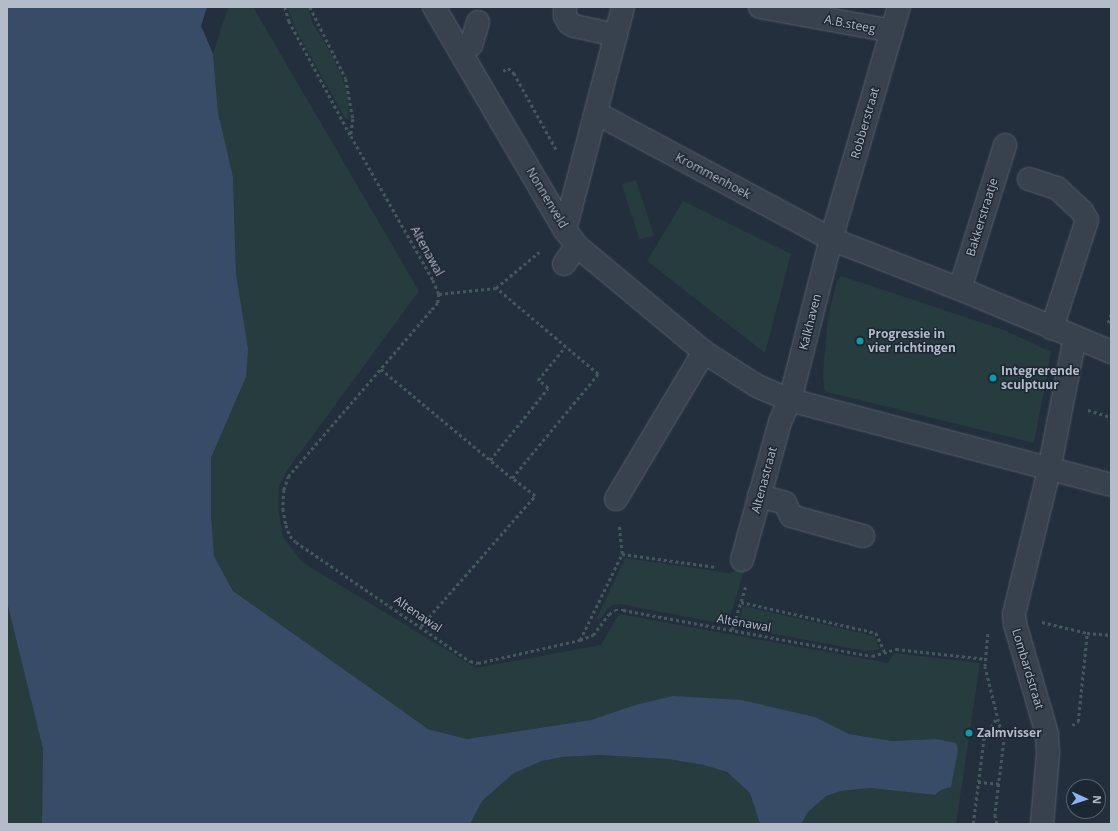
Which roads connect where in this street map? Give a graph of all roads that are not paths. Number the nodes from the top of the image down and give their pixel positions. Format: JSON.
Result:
{"nodes":[{"id":1,"x":434,"y":7,"type":"edge"},
{"id":2,"x":565,"y":7,"type":"edge"},
{"id":3,"x":623,"y":7,"type":"edge"},
{"id":4,"x":760,"y":7,"type":"edge"},
{"id":5,"x":899,"y":7,"type":"edge"},
{"id":6,"x":478,"y":22,"type":"dead end"},
{"id":7,"x":892,"y":31,"type":"junction"},
{"id":8,"x":616,"y":35,"type":"junction"},
{"id":9,"x":460,"y":51,"type":"junction"},
{"id":10,"x":596,"y":113,"type":"junction"},
{"id":11,"x":1005,"y":145,"type":"dead end"},
{"id":12,"x":1029,"y":179,"type":"dead end"},
{"id":13,"x":571,"y":238,"type":"junction"},
{"id":14,"x":831,"y":239,"type":"junction"},
{"id":15,"x":564,"y":264,"type":"dead end"},
{"id":16,"x":960,"y":289,"type":"junction"},
{"id":17,"x":1052,"y":328,"type":"junction"},
{"id":18,"x":1076,"y":338,"type":"junction"},
{"id":19,"x":704,"y":352,"type":"junction"},
{"id":20,"x":1111,"y":352,"type":"edge"},
{"id":21,"x":790,"y":400,"type":"junction"},
{"id":22,"x":1049,"y":470,"type":"junction"},
{"id":23,"x":1111,"y":485,"type":"edge"},
{"id":24,"x":759,"y":496,"type":"junction"},
{"id":25,"x":616,"y":499,"type":"dead end"},
{"id":26,"x":863,"y":536,"type":"dead end"},
{"id":27,"x":742,"y":560,"type":"road end"},
{"id":28,"x":1042,"y":824,"type":"edge"}],
"edges":[{"from":1,"to":9,"type":"street","name":"Nonnenveld"},
{"from":2,"to":8,"type":"street"},
{"from":3,"to":8,"type":"street"},
{"from":4,"to":7,"type":"street","name":"A.B.steeg"},
{"from":5,"to":7,"type":"street","name":"Robberstraat"},
{"from":6,"to":9,"type":"street"},
{"from":7,"to":14,"type":"street","name":"Robberstraat"},
{"from":8,"to":10,"type":"street"},
{"from":9,"to":13,"type":"street","name":"Nonnenveld"},
{"from":10,"to":13,"type":"street"},
{"from":10,"to":14,"type":"street","name":"Krommenhoek"},
{"from":11,"to":16,"type":"street","name":"Bakkerstraatje"},
{"from":12,"to":17,"type":"street"},
{"from":13,"to":15,"type":"street"},
{"from":13,"to":19,"type":"street","name":"Nonnenveld"},
{"from":14,"to":16,"type":"street"},
{"from":14,"to":21,"type":"street","name":"Kalkhaven"},
{"from":16,"to":17,"type":"street"},
{"from":17,"to":18,"type":"street"},
{"from":18,"to":20,"type":"street"},
{"from":18,"to":22,"type":"street"},
{"from":19,"to":21,"type":"street","name":"Nonnenveld"},
{"from":19,"to":25,"type":"street"},
{"from":21,"to":22,"type":"street"},
{"from":21,"to":24,"type":"street","name":"Altenastraat"},
{"from":22,"to":23,"type":"street"},
{"from":22,"to":28,"type":"street","name":"Lombardstraat"},
{"from":24,"to":26,"type":"street"},
{"from":24,"to":27,"type":"street","name":"Altenastraat"}]}
